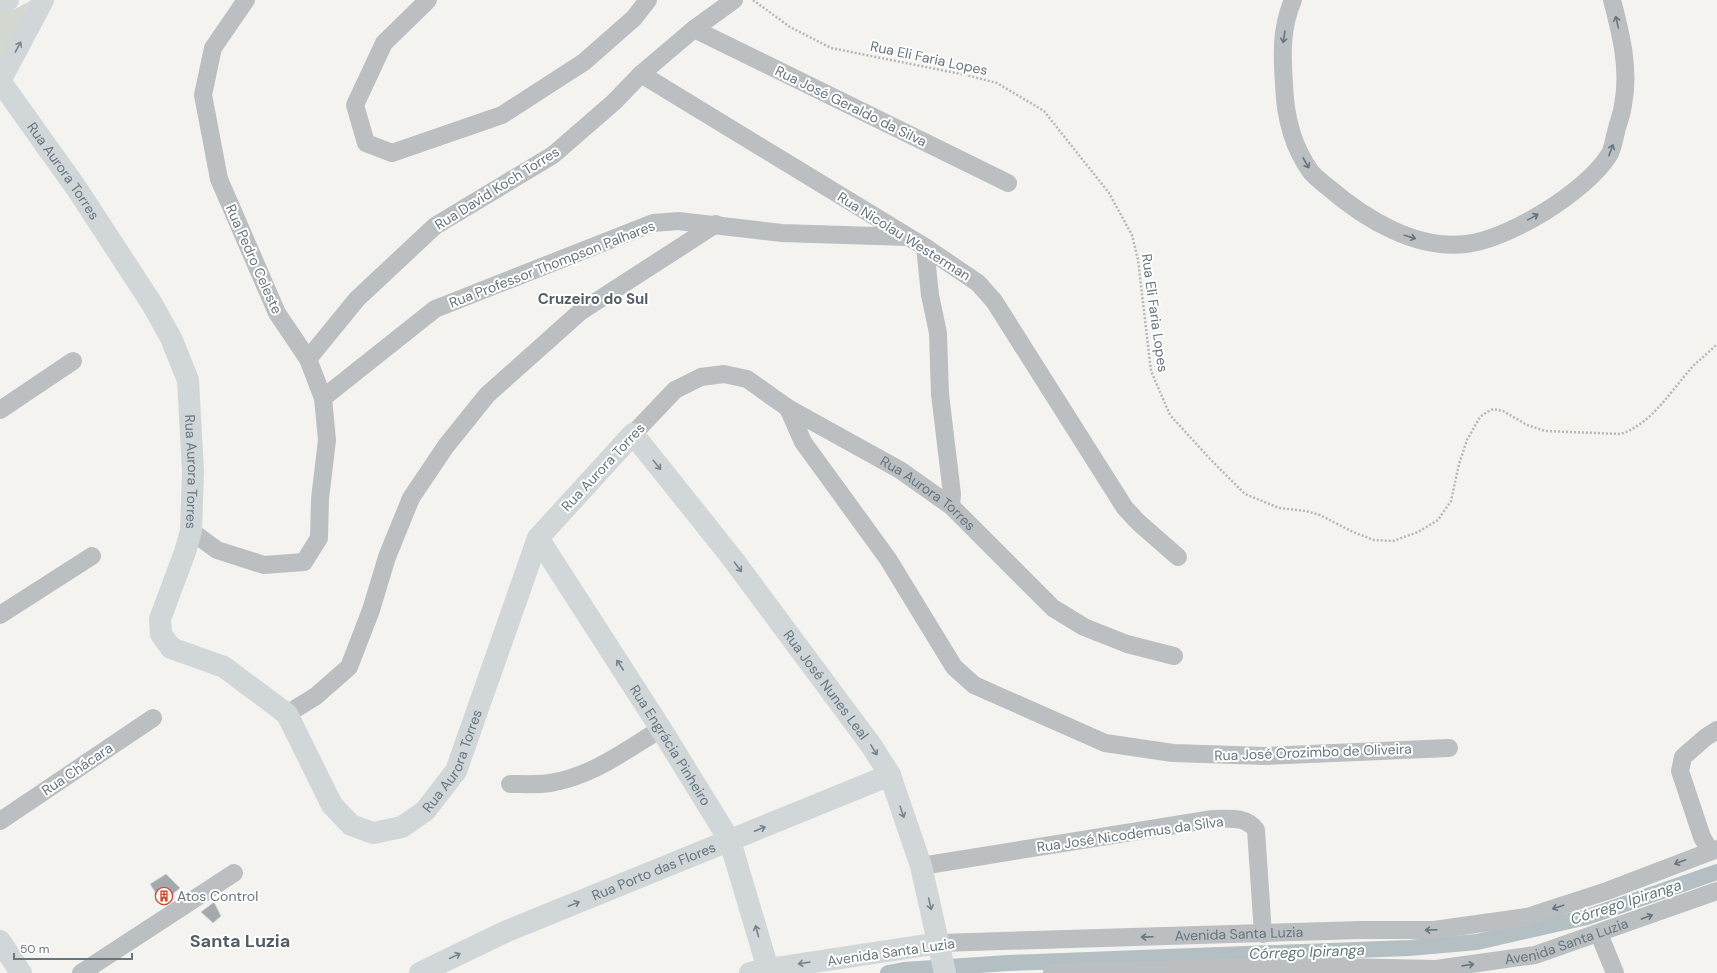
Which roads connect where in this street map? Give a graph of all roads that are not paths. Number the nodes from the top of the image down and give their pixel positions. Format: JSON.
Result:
{"nodes":[{"id":1,"x":8,"y":0,"type":"edge"},
{"id":2,"x":246,"y":0,"type":"edge"},
{"id":3,"x":428,"y":0,"type":"edge"},
{"id":4,"x":648,"y":0,"type":"edge"},
{"id":5,"x":734,"y":0,"type":"edge"},
{"id":6,"x":1294,"y":0,"type":"edge"},
{"id":7,"x":1612,"y":0,"type":"edge"},
{"id":8,"x":0,"y":1,"type":"edge"},
{"id":9,"x":41,"y":1,"type":"edge"},
{"id":10,"x":694,"y":29,"type":"junction"},
{"id":11,"x":641,"y":74,"type":"junction"},
{"id":12,"x":0,"y":81,"type":"edge"},
{"id":13,"x":1008,"y":183,"type":"dead end"},
{"id":14,"x":716,"y":224,"type":"junction"},
{"id":15,"x":908,"y":237,"type":"junction"},
{"id":16,"x":925,"y":248,"type":"junction"},
{"id":17,"x":308,"y":358,"type":"junction"},
{"id":18,"x":73,"y":361,"type":"dead end"},
{"id":19,"x":324,"y":398,"type":"junction"},
{"id":20,"x":788,"y":408,"type":"junction"},
{"id":21,"x":0,"y":410,"type":"edge"},
{"id":22,"x":633,"y":434,"type":"junction"},
{"id":23,"x":951,"y":506,"type":"junction"},
{"id":24,"x":191,"y":531,"type":"junction"},
{"id":25,"x":538,"y":538,"type":"junction"},
{"id":26,"x":92,"y":556,"type":"dead end"},
{"id":27,"x":1178,"y":557,"type":"dead end"},
{"id":28,"x":0,"y":615,"type":"edge"},
{"id":29,"x":1174,"y":656,"type":"dead end"},
{"id":30,"x":287,"y":714,"type":"junction"},
{"id":31,"x":153,"y":718,"type":"dead end"},
{"id":32,"x":661,"y":728,"type":"junction"},
{"id":33,"x":1717,"y":730,"type":"edge"},
{"id":34,"x":1449,"y":748,"type":"dead end"},
{"id":35,"x":890,"y":775,"type":"junction"},
{"id":36,"x":510,"y":784,"type":"dead end"},
{"id":37,"x":0,"y":821,"type":"edge"},
{"id":38,"x":730,"y":841,"type":"junction"},
{"id":39,"x":1713,"y":850,"type":"edge"},
{"id":40,"x":921,"y":866,"type":"junction"},
{"id":41,"x":234,"y":873,"type":"dead end"},
{"id":42,"x":1717,"y":891,"type":"edge"},
{"id":43,"x":1263,"y":934,"type":"junction"},
{"id":44,"x":1599,"y":934,"type":"junction"},
{"id":45,"x":0,"y":941,"type":"edge"},
{"id":46,"x":942,"y":959,"type":"edge"},
{"id":47,"x":1292,"y":970,"type":"edge"},
{"id":48,"x":759,"y":971,"type":"edge"},
{"id":49,"x":21,"y":973,"type":"edge"},
{"id":50,"x":81,"y":973,"type":"edge"},
{"id":51,"x":420,"y":973,"type":"edge"},
{"id":52,"x":1052,"y":973,"type":"edge"},
{"id":53,"x":1615,"y":973,"type":"edge"}],
"edges":[{"from":1,"to":8,"type":"street"},
{"from":2,"to":17,"type":"street","name":"Rua Pedro Celeste"},
{"from":3,"to":4,"type":"street"},
{"from":5,"to":10,"type":"street","name":"Rua David Koch Torres"},
{"from":6,"to":7,"type":"street","one_way":true},
{"from":12,"to":9,"type":"street","one_way":true},
{"from":10,"to":11,"type":"street","name":"Rua David Koch Torres"},
{"from":10,"to":13,"type":"street","name":"Rua José Geraldo da Silva"},
{"from":11,"to":15,"type":"street","name":"Rua Nicolau Westerman"},
{"from":11,"to":17,"type":"street","name":"Rua David Koch Torres"},
{"from":12,"to":24,"type":"street","name":"Rua Aurora Torres"},
{"from":14,"to":15,"type":"street","name":"Rua Professor Thompson Palhares"},
{"from":14,"to":19,"type":"street","name":"Rua Professor Thompson Palhares"},
{"from":14,"to":30,"type":"street"},
{"from":15,"to":16,"type":"street","name":"Rua Nicolau Westerman"},
{"from":16,"to":23,"type":"street"},
{"from":16,"to":27,"type":"street","name":"Rua Nicolau Westerman"},
{"from":17,"to":19,"type":"street","name":"Rua Pedro Celeste"},
{"from":18,"to":21,"type":"street"},
{"from":19,"to":24,"type":"street","name":"Rua Pedro Celeste"},
{"from":20,"to":22,"type":"street","name":"Rua Aurora Torres"},
{"from":20,"to":23,"type":"street","name":"Rua Aurora Torres"},
{"from":20,"to":34,"type":"street","name":"Rua José Orozimbo de Oliveira"},
{"from":22,"to":25,"type":"street","name":"Rua Aurora Torres"},
{"from":22,"to":35,"type":"street","name":"Rua José Nunes Leal","one_way":true},
{"from":23,"to":29,"type":"street","name":"Rua Aurora Torres"},
{"from":24,"to":30,"type":"street","name":"Rua Aurora Torres"},
{"from":25,"to":30,"type":"street","name":"Rua Aurora Torres"},
{"from":32,"to":25,"type":"street","name":"Rua Engrácia Pinheiro","one_way":true},
{"from":26,"to":28,"type":"street"},
{"from":31,"to":37,"type":"street","name":"Rua Chácara"},
{"from":32,"to":36,"type":"street"},
{"from":32,"to":38,"type":"street","name":"Rua Engrácia Pinheiro"},
{"from":33,"to":39,"type":"street"},
{"from":38,"to":35,"type":"street","name":"Rua Porto das Flores","one_way":true},
{"from":35,"to":40,"type":"street","name":"Rua José Nunes Leal","one_way":true},
{"from":48,"to":38,"type":"street","name":"Rua Engrácia Pinheiro","one_way":true},
{"from":51,"to":38,"type":"street","name":"Rua Porto das Flores","one_way":true},
{"from":39,"to":43,"type":"street","name":"Avenida Santa Luzia","one_way":true},
{"from":40,"to":43,"type":"street","name":"Rua José Nicodemus da Silva"},
{"from":40,"to":46,"type":"street","name":"Rua José Nunes Leal","one_way":true},
{"from":41,"to":50,"type":"street"},
{"from":44,"to":42,"type":"street","name":"Avenida Santa Luzia","one_way":true},
{"from":43,"to":46,"type":"street","name":"Avenida Santa Luzia","one_way":true},
{"from":47,"to":44,"type":"street","name":"Avenida Santa Luzia","one_way":true},
{"from":44,"to":53,"type":"street"},
{"from":45,"to":49,"type":"street"},
{"from":46,"to":48,"type":"street","name":"Avenida Santa Luzia","one_way":true},
{"from":47,"to":52,"type":"street","name":"Avenida Santa Luzia"}]}
